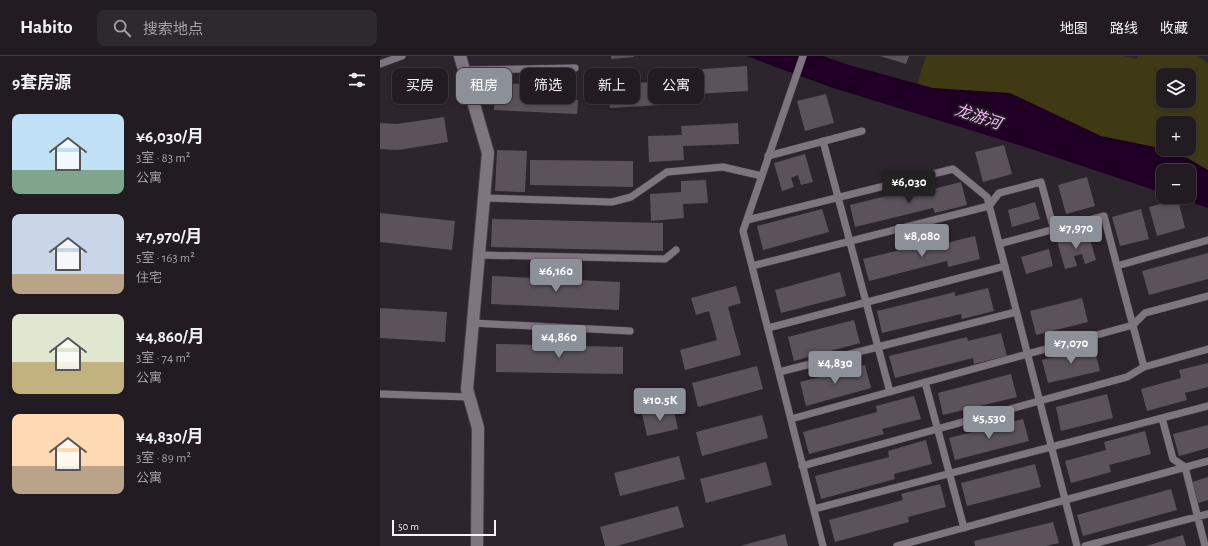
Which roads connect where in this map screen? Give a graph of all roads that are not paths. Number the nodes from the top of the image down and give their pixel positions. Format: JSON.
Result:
{"nodes":[{"id":1,"x":402,"y":56,"type":"edge"},
{"id":2,"x":460,"y":56,"type":"edge"},
{"id":3,"x":803,"y":56,"type":"edge"},
{"id":4,"x":380,"y":64,"type":"edge"},
{"id":5,"x":463,"y":68,"type":"edge"},
{"id":6,"x":474,"y":104,"type":"edge"},
{"id":7,"x":862,"y":131,"type":"dead end"},
{"id":8,"x":823,"y":141,"type":"junction"},
{"id":9,"x":768,"y":156,"type":"junction"},
{"id":10,"x":762,"y":176,"type":"junction"},
{"id":11,"x":838,"y":197,"type":"junction"},
{"id":12,"x":484,"y":198,"type":"junction"},
{"id":13,"x":989,"y":206,"type":"junction"},
{"id":14,"x":746,"y":220,"type":"junction"},
{"id":15,"x":1054,"y":230,"type":"junction"},
{"id":16,"x":1208,"y":240,"type":"edge"},
{"id":17,"x":850,"y":242,"type":"junction"},
{"id":18,"x":999,"y":244,"type":"junction"},
{"id":19,"x":676,"y":250,"type":"dead end"},
{"id":20,"x":479,"y":255,"type":"junction"},
{"id":21,"x":752,"y":266,"type":"junction"},
{"id":22,"x":1004,"y":266,"type":"junction"},
{"id":23,"x":1117,"y":266,"type":"junction"},
{"id":24,"x":1208,"y":296,"type":"edge"},
{"id":25,"x":866,"y":302,"type":"junction"},
{"id":26,"x":1016,"y":312,"type":"junction"},
{"id":27,"x":473,"y":323,"type":"junction"},
{"id":28,"x":1133,"y":325,"type":"junction"},
{"id":29,"x":768,"y":328,"type":"junction"},
{"id":30,"x":630,"y":331,"type":"dead end"},
{"id":31,"x":878,"y":347,"type":"junction"},
{"id":32,"x":1208,"y":349,"type":"edge"},
{"id":33,"x":1028,"y":354,"type":"junction"},
{"id":34,"x":1144,"y":366,"type":"junction"},
{"id":35,"x":779,"y":372,"type":"junction"},
{"id":36,"x":925,"y":382,"type":"junction"},
{"id":37,"x":890,"y":392,"type":"junction"},
{"id":38,"x":380,"y":394,"type":"edge"},
{"id":39,"x":469,"y":398,"type":"junction"},
{"id":40,"x":1040,"y":400,"type":"junction"},
{"id":41,"x":1208,"y":406,"type":"edge"},
{"id":42,"x":1162,"y":418,"type":"junction"},
{"id":43,"x":791,"y":419,"type":"junction"},
{"id":44,"x":937,"y":428,"type":"junction"},
{"id":45,"x":1052,"y":447,"type":"junction"},
{"id":46,"x":1208,"y":460,"type":"edge"},
{"id":47,"x":802,"y":466,"type":"junction"},
{"id":48,"x":1185,"y":467,"type":"junction"},
{"id":49,"x":949,"y":474,"type":"junction"},
{"id":50,"x":1065,"y":500,"type":"junction"},
{"id":51,"x":814,"y":509,"type":"junction"},
{"id":52,"x":1208,"y":514,"type":"edge"},
{"id":53,"x":1198,"y":516,"type":"junction"},
{"id":54,"x":964,"y":528,"type":"junction"},
{"id":55,"x":477,"y":546,"type":"edge"},
{"id":56,"x":823,"y":546,"type":"edge"},
{"id":57,"x":897,"y":546,"type":"edge"},
{"id":58,"x":1077,"y":546,"type":"edge"},
{"id":59,"x":1085,"y":546,"type":"edge"},
{"id":60,"x":1205,"y":546,"type":"edge"}],
"edges":[{"from":1,"to":4,"type":"lane"},
{"from":2,"to":5,"type":"street"},
{"from":3,"to":9,"type":"lane"},
{"from":6,"to":12,"type":"street"},
{"from":7,"to":8,"type":"lane"},
{"from":8,"to":9,"type":"lane"},
{"from":8,"to":11,"type":"lane"},
{"from":9,"to":10,"type":"lane"},
{"from":10,"to":12,"type":"lane"},
{"from":10,"to":14,"type":"lane"},
{"from":11,"to":13,"type":"lane"},
{"from":11,"to":14,"type":"lane"},
{"from":11,"to":17,"type":"lane"},
{"from":12,"to":20,"type":"street"},
{"from":13,"to":15,"type":"lane"},
{"from":13,"to":17,"type":"lane"},
{"from":13,"to":18,"type":"lane"},
{"from":14,"to":21,"type":"lane"},
{"from":15,"to":18,"type":"lane"},
{"from":15,"to":23,"type":"lane"},
{"from":16,"to":23,"type":"lane"},
{"from":17,"to":21,"type":"lane"},
{"from":17,"to":25,"type":"lane"},
{"from":18,"to":22,"type":"lane"},
{"from":19,"to":20,"type":"lane"},
{"from":20,"to":27,"type":"street"},
{"from":21,"to":29,"type":"lane"},
{"from":22,"to":25,"type":"lane"},
{"from":22,"to":26,"type":"lane"},
{"from":23,"to":28,"type":"lane"},
{"from":24,"to":28,"type":"lane"},
{"from":25,"to":29,"type":"lane"},
{"from":25,"to":31,"type":"lane"},
{"from":26,"to":31,"type":"lane"},
{"from":26,"to":33,"type":"lane"},
{"from":27,"to":30,"type":"lane"},
{"from":27,"to":39,"type":"street"},
{"from":28,"to":33,"type":"lane"},
{"from":28,"to":34,"type":"lane"},
{"from":29,"to":35,"type":"lane"},
{"from":31,"to":35,"type":"lane"},
{"from":31,"to":37,"type":"lane"},
{"from":32,"to":34,"type":"lane"},
{"from":33,"to":36,"type":"lane"},
{"from":33,"to":40,"type":"lane"},
{"from":34,"to":40,"type":"lane"},
{"from":35,"to":43,"type":"lane"},
{"from":36,"to":37,"type":"lane"},
{"from":36,"to":44,"type":"lane"},
{"from":37,"to":43,"type":"lane"},
{"from":38,"to":39,"type":"lane"},
{"from":39,"to":55,"type":"street"},
{"from":40,"to":44,"type":"lane"},
{"from":40,"to":45,"type":"lane"},
{"from":41,"to":42,"type":"lane"},
{"from":42,"to":45,"type":"lane"},
{"from":42,"to":48,"type":"lane"},
{"from":43,"to":47,"type":"lane"},
{"from":44,"to":47,"type":"lane"},
{"from":44,"to":49,"type":"lane"},
{"from":45,"to":49,"type":"lane"},
{"from":45,"to":50,"type":"lane"},
{"from":46,"to":48,"type":"lane"},
{"from":47,"to":51,"type":"lane"},
{"from":48,"to":50,"type":"lane"},
{"from":48,"to":53,"type":"lane"},
{"from":49,"to":51,"type":"lane"},
{"from":49,"to":54,"type":"lane"},
{"from":50,"to":54,"type":"lane"},
{"from":50,"to":58,"type":"lane"},
{"from":51,"to":56,"type":"lane"},
{"from":52,"to":53,"type":"lane"},
{"from":53,"to":59,"type":"lane"},
{"from":53,"to":60,"type":"lane"},
{"from":54,"to":57,"type":"lane"}]}
